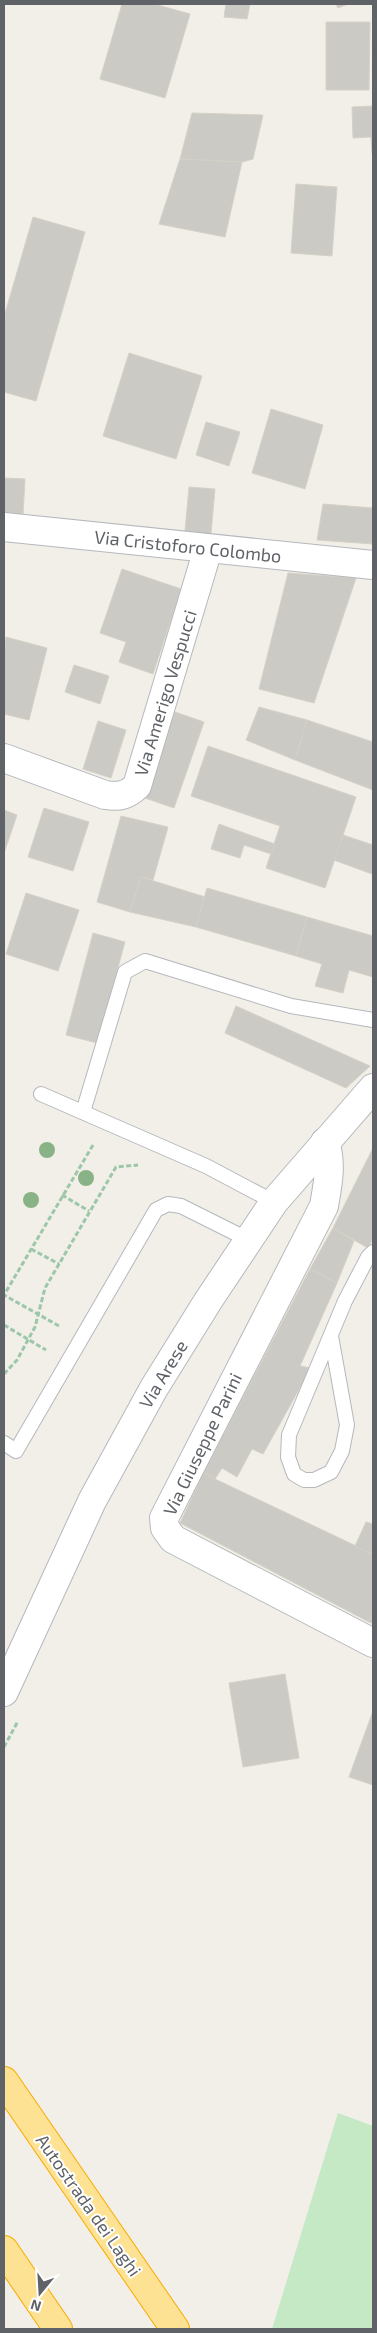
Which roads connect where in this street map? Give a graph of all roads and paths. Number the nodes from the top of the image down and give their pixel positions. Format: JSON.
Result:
{"nodes":[{"id":1,"x":4,"y":527,"type":"edge"},
{"id":2,"x":208,"y":549,"type":"junction"},
{"id":3,"x":373,"y":565,"type":"edge"},
{"id":4,"x":4,"y":758,"type":"edge"},
{"id":5,"x":373,"y":1020,"type":"edge"},
{"id":6,"x":373,"y":1088,"type":"edge"},
{"id":7,"x":40,"y":1094,"type":"dead end"},
{"id":8,"x":83,"y":1112,"type":"junction"},
{"id":9,"x":326,"y":1142,"type":"junction"},
{"id":10,"x":100,"y":1148,"type":"dead end"},
{"id":11,"x":134,"y":1162,"type":"dead end"},
{"id":12,"x":62,"y":1195,"type":"junction"},
{"id":13,"x":274,"y":1202,"type":"junction"},
{"id":14,"x":89,"y":1211,"type":"junction"},
{"id":15,"x":249,"y":1240,"type":"junction"},
{"id":16,"x":31,"y":1249,"type":"junction"},
{"id":17,"x":373,"y":1252,"type":"edge"},
{"id":18,"x":59,"y":1264,"type":"junction"},
{"id":19,"x":37,"y":1314,"type":"junction"},
{"id":20,"x":4,"y":1325,"type":"edge"},
{"id":21,"x":331,"y":1336,"type":"junction"},
{"id":22,"x":29,"y":1339,"type":"junction"},
{"id":23,"x":81,"y":1339,"type":"junction"},
{"id":24,"x":68,"y":1362,"type":"junction"},
{"id":25,"x":4,"y":1374,"type":"edge"},
{"id":26,"x":4,"y":1443,"type":"edge"},
{"id":27,"x":373,"y":1643,"type":"edge"},
{"id":28,"x":4,"y":1692,"type":"edge"},
{"id":29,"x":4,"y":2081,"type":"edge"},
{"id":30,"x":4,"y":2250,"type":"edge"},
{"id":31,"x":58,"y":2329,"type":"edge"},
{"id":32,"x":175,"y":2329,"type":"edge"}],
"edges":[{"from":1,"to":2,"type":"street","name":"Via Cristoforo Colombo"},
{"from":2,"to":3,"type":"street","name":"Via Cristoforo Colombo"},
{"from":2,"to":4,"type":"street","name":"Via Amerigo Vespucci"},
{"from":5,"to":8,"type":"lane"},
{"from":6,"to":9,"type":"street","name":"Via Arese"},
{"from":7,"to":8,"type":"lane"},
{"from":8,"to":13,"type":"lane"},
{"from":9,"to":13,"type":"street","name":"Via Arese"},
{"from":9,"to":27,"type":"street","name":"Via Giuseppe Parini"},
{"from":10,"to":12,"type":"path"},
{"from":11,"to":14,"type":"path"},
{"from":12,"to":14,"type":"path"},
{"from":12,"to":16,"type":"path"},
{"from":13,"to":15,"type":"street","name":"Via Arese"},
{"from":14,"to":18,"type":"path"},
{"from":15,"to":23,"type":"lane"},
{"from":15,"to":28,"type":"street","name":"Via Arese"},
{"from":16,"to":18,"type":"path"},
{"from":16,"to":19,"type":"path"},
{"from":17,"to":21,"type":"lane"},
{"from":18,"to":19,"type":"path"},
{"from":19,"to":22,"type":"path"},
{"from":19,"to":23,"type":"path"},
{"from":20,"to":22,"type":"path"},
{"from":21,"to":21,"type":"lane"},
{"from":22,"to":24,"type":"path"},
{"from":22,"to":25,"type":"path"},
{"from":23,"to":24,"type":"lane"},
{"from":24,"to":26,"type":"lane"},
{"from":29,"to":32,"type":"highway","name":"Autostrada dei Laghi"},
{"from":30,"to":31,"type":"highway"}]}
